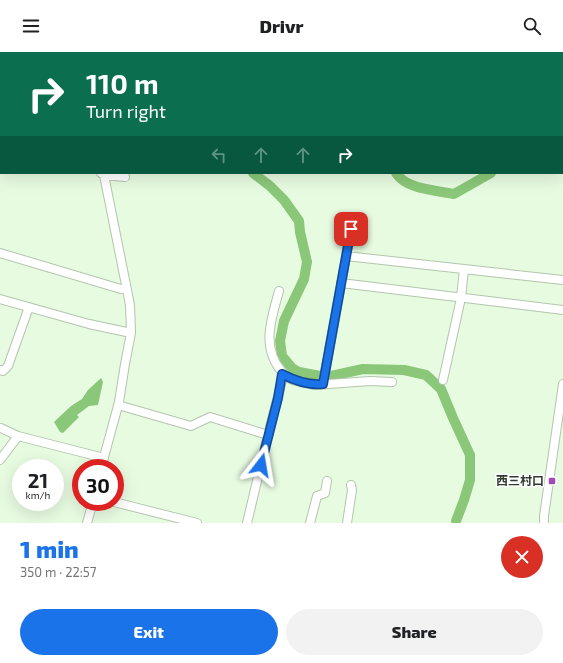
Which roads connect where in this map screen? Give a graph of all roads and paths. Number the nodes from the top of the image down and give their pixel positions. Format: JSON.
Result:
{"nodes":[{"id":1,"x":102,"y":174,"type":"edge"},
{"id":2,"x":125,"y":177,"type":"dead end"},
{"id":3,"x":351,"y":229,"type":"dead end"},
{"id":4,"x":0,"y":253,"type":"edge"},
{"id":5,"x":346,"y":256,"type":"junction"},
{"id":6,"x":464,"y":269,"type":"junction"},
{"id":7,"x":563,"y":280,"type":"edge"},
{"id":8,"x":341,"y":283,"type":"junction"},
{"id":9,"x":127,"y":289,"type":"junction"},
{"id":10,"x":279,"y":291,"type":"dead end"},
{"id":11,"x":461,"y":298,"type":"junction"},
{"id":12,"x":1,"y":302,"type":"edge"},
{"id":13,"x":29,"y":307,"type":"junction"},
{"id":14,"x":563,"y":310,"type":"edge"},
{"id":15,"x":131,"y":333,"type":"junction"},
{"id":16,"x":0,"y":370,"type":"edge"},
{"id":17,"x":282,"y":374,"type":"junction"},
{"id":18,"x":443,"y":380,"type":"dead end"},
{"id":19,"x":392,"y":382,"type":"dead end"},
{"id":20,"x":323,"y":384,"type":"junction"},
{"id":21,"x":563,"y":384,"type":"edge"},
{"id":22,"x":118,"y":405,"type":"junction"},
{"id":23,"x":1,"y":428,"type":"dead end"},
{"id":24,"x":18,"y":436,"type":"junction"},
{"id":25,"x":268,"y":436,"type":"junction"},
{"id":26,"x":104,"y":458,"type":"joint"},
{"id":27,"x":0,"y":460,"type":"edge"},
{"id":28,"x":327,"y":481,"type":"dead end"},
{"id":29,"x":351,"y":485,"type":"dead end"},
{"id":30,"x":124,"y":505,"type":"edge"},
{"id":31,"x":90,"y":511,"type":"edge"},
{"id":32,"x":87,"y":523,"type":"edge"},
{"id":33,"x":197,"y":523,"type":"edge"},
{"id":34,"x":247,"y":523,"type":"edge"},
{"id":35,"x":310,"y":523,"type":"edge"},
{"id":36,"x":347,"y":523,"type":"edge"},
{"id":37,"x":544,"y":523,"type":"edge"}],
"edges":[{"from":1,"to":2,"type":"street"},
{"from":1,"to":9,"type":"street"},
{"from":3,"to":5,"type":"street"},
{"from":4,"to":9,"type":"street"},
{"from":5,"to":6,"type":"street"},
{"from":5,"to":8,"type":"street"},
{"from":6,"to":7,"type":"street"},
{"from":6,"to":11,"type":"street"},
{"from":8,"to":11,"type":"street"},
{"from":8,"to":20,"type":"street"},
{"from":9,"to":15,"type":"street"},
{"from":10,"to":17,"type":"street"},
{"from":11,"to":14,"type":"street"},
{"from":11,"to":18,"type":"street"},
{"from":12,"to":13,"type":"street"},
{"from":13,"to":15,"type":"street"},
{"from":13,"to":16,"type":"street"},
{"from":15,"to":22,"type":"street"},
{"from":17,"to":20,"type":"street"},
{"from":17,"to":25,"type":"street"},
{"from":19,"to":20,"type":"street"},
{"from":21,"to":37,"type":"street"},
{"from":22,"to":25,"type":"street"},
{"from":22,"to":26,"type":"street"},
{"from":23,"to":24,"type":"street"},
{"from":24,"to":26,"type":"street"},
{"from":24,"to":27,"type":"street"},
{"from":25,"to":34,"type":"street"},
{"from":28,"to":35,"type":"street"},
{"from":29,"to":36,"type":"street"},
{"from":30,"to":33,"type":"street"},
{"from":31,"to":32,"type":"street"}]}
